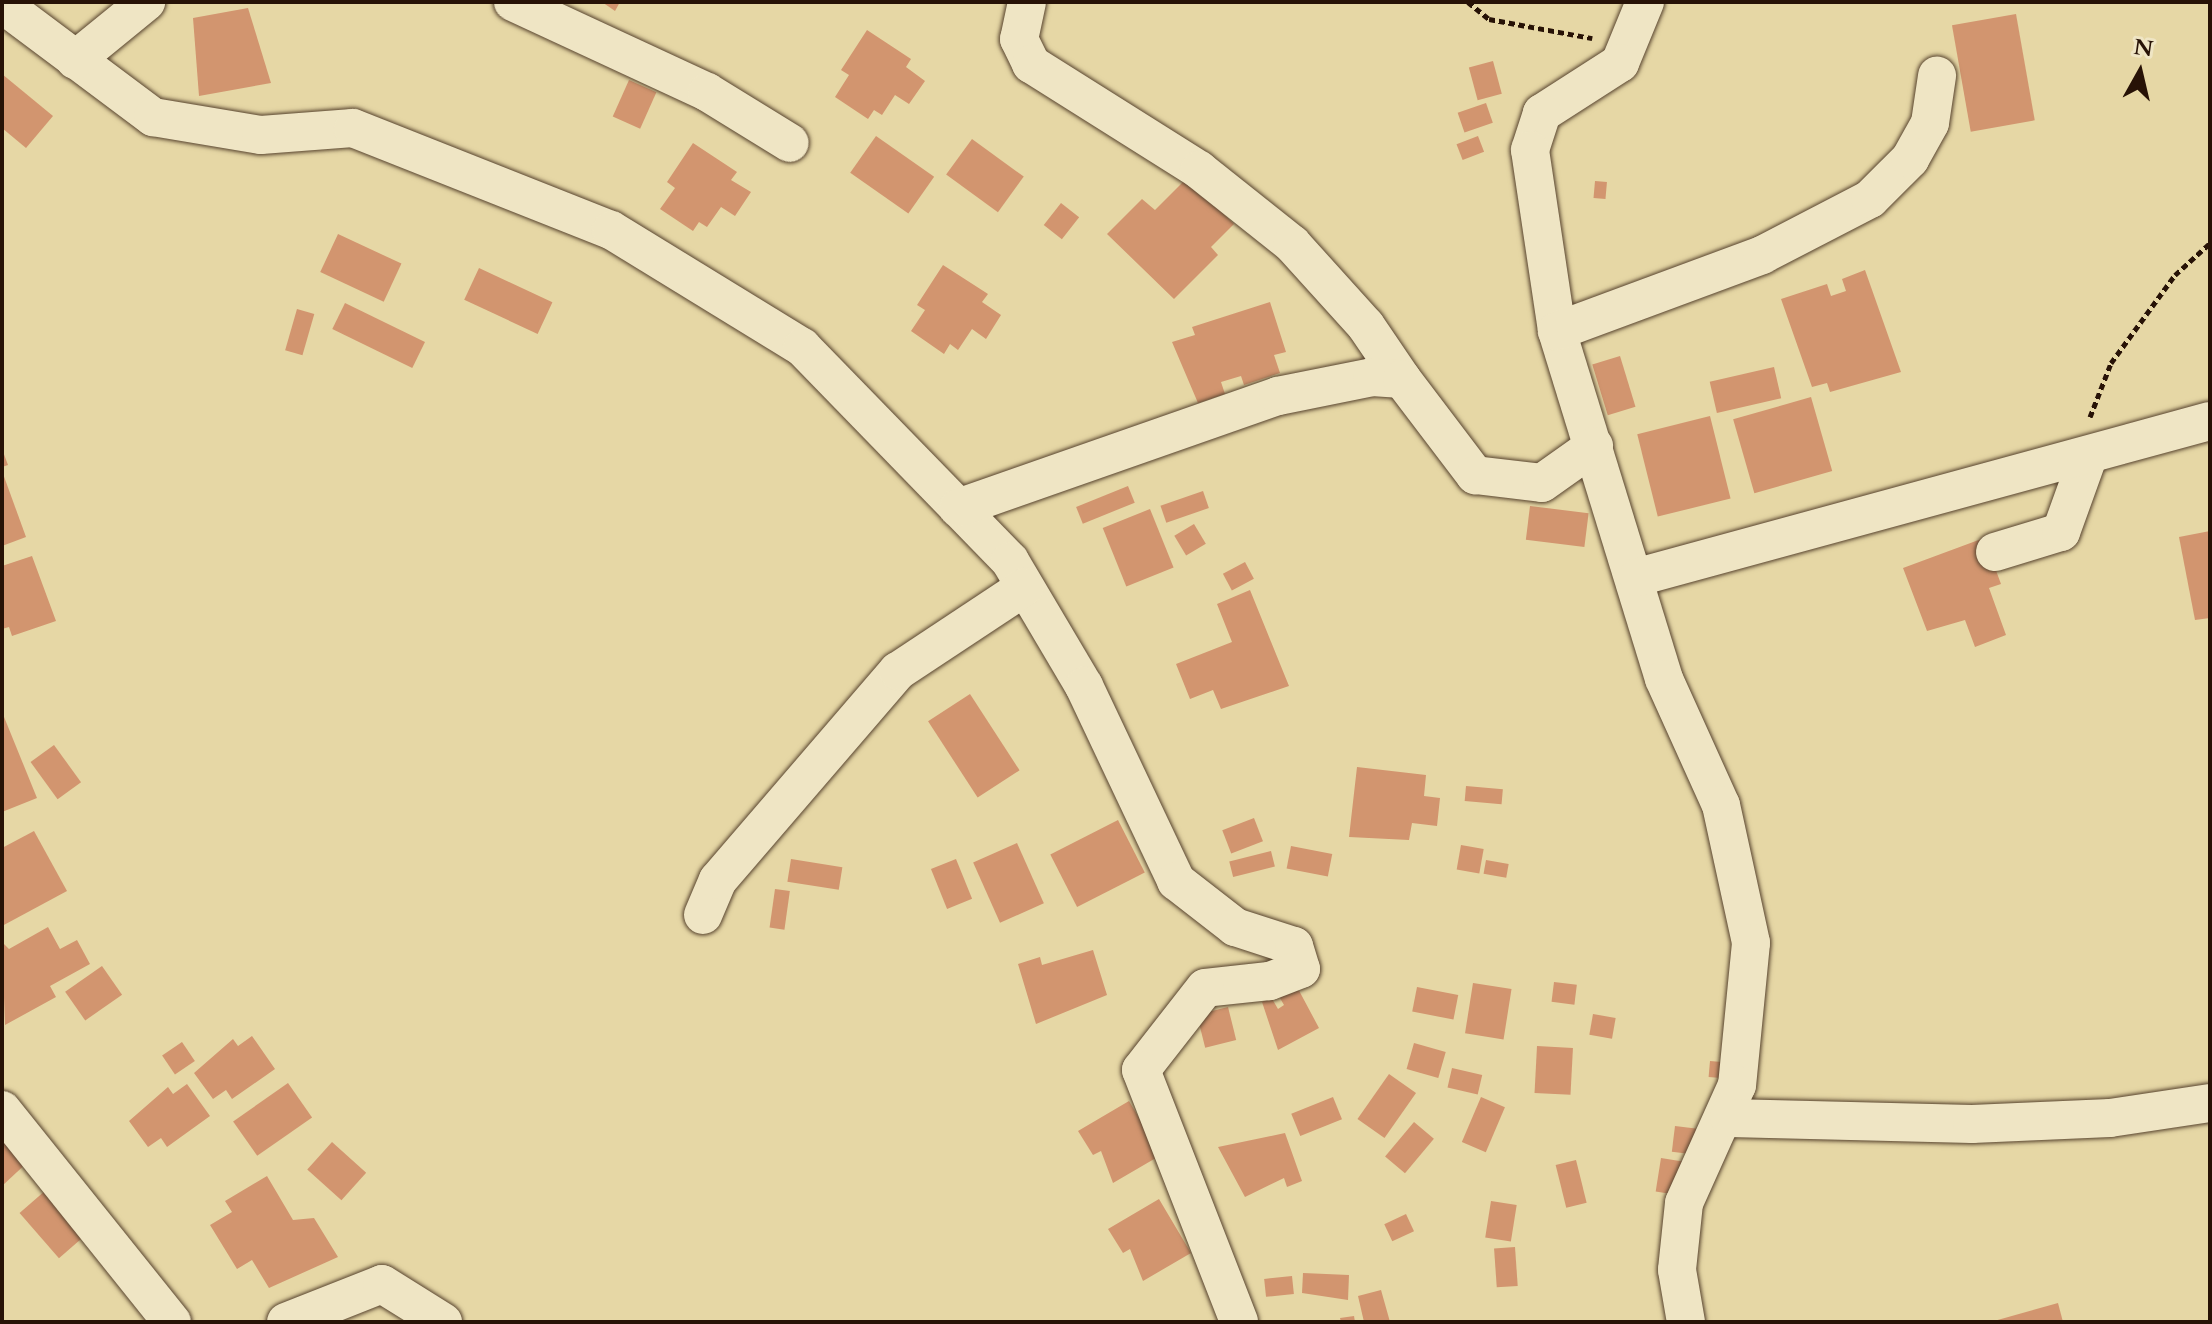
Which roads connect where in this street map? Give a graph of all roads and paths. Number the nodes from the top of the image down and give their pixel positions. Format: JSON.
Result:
{"nodes":[{"id":1,"x":146,"y":2,"type":"edge"},
{"id":2,"x":513,"y":2,"type":"edge"},
{"id":3,"x":1027,"y":2,"type":"edge"},
{"id":4,"x":1468,"y":2,"type":"edge"},
{"id":5,"x":1645,"y":2,"type":"edge"},
{"id":6,"x":2,"y":4,"type":"edge"},
{"id":7,"x":1632,"y":48,"type":"junction"},
{"id":8,"x":75,"y":60,"type":"junction"},
{"id":9,"x":1937,"y":76,"type":"dead end"},
{"id":10,"x":790,"y":143,"type":"dead end"},
{"id":11,"x":2210,"y":243,"type":"edge"},
{"id":12,"x":1557,"y":331,"type":"junction"},
{"id":13,"x":1402,"y":379,"type":"junction"},
{"id":14,"x":2210,"y":421,"type":"edge"},
{"id":15,"x":1594,"y":446,"type":"junction"},
{"id":16,"x":2088,"y":457,"type":"junction"},
{"id":17,"x":958,"y":508,"type":"junction"},
{"id":18,"x":1995,"y":552,"type":"dead end"},
{"id":19,"x":1638,"y":577,"type":"junction"},
{"id":20,"x":1025,"y":587,"type":"junction"},
{"id":21,"x":703,"y":915,"type":"dead end"},
{"id":22,"x":2210,"y":1103,"type":"edge"},
{"id":23,"x":2,"y":1110,"type":"edge"},
{"id":24,"x":1729,"y":1118,"type":"junction"},
{"id":25,"x":172,"y":1322,"type":"edge"},
{"id":26,"x":286,"y":1322,"type":"edge"},
{"id":27,"x":443,"y":1322,"type":"edge"},
{"id":28,"x":1239,"y":1322,"type":"edge"},
{"id":29,"x":1686,"y":1322,"type":"edge"}],
"edges":[{"from":1,"to":8,"type":"street"},
{"from":2,"to":10,"type":"street"},
{"from":3,"to":13,"type":"street"},
{"from":4,"to":7,"type":"path"},
{"from":5,"to":7,"type":"street"},
{"from":6,"to":8,"type":"street"},
{"from":7,"to":12,"type":"street"},
{"from":8,"to":17,"type":"street"},
{"from":9,"to":12,"type":"street"},
{"from":11,"to":16,"type":"path"},
{"from":12,"to":15,"type":"street"},
{"from":13,"to":15,"type":"street"},
{"from":13,"to":17,"type":"street"},
{"from":14,"to":16,"type":"street"},
{"from":15,"to":19,"type":"street"},
{"from":16,"to":18,"type":"street"},
{"from":16,"to":19,"type":"street"},
{"from":17,"to":20,"type":"street"},
{"from":19,"to":24,"type":"street"},
{"from":20,"to":21,"type":"street"},
{"from":20,"to":28,"type":"street"},
{"from":22,"to":24,"type":"street"},
{"from":23,"to":25,"type":"street"},
{"from":24,"to":29,"type":"street"},
{"from":26,"to":27,"type":"street"}]}
